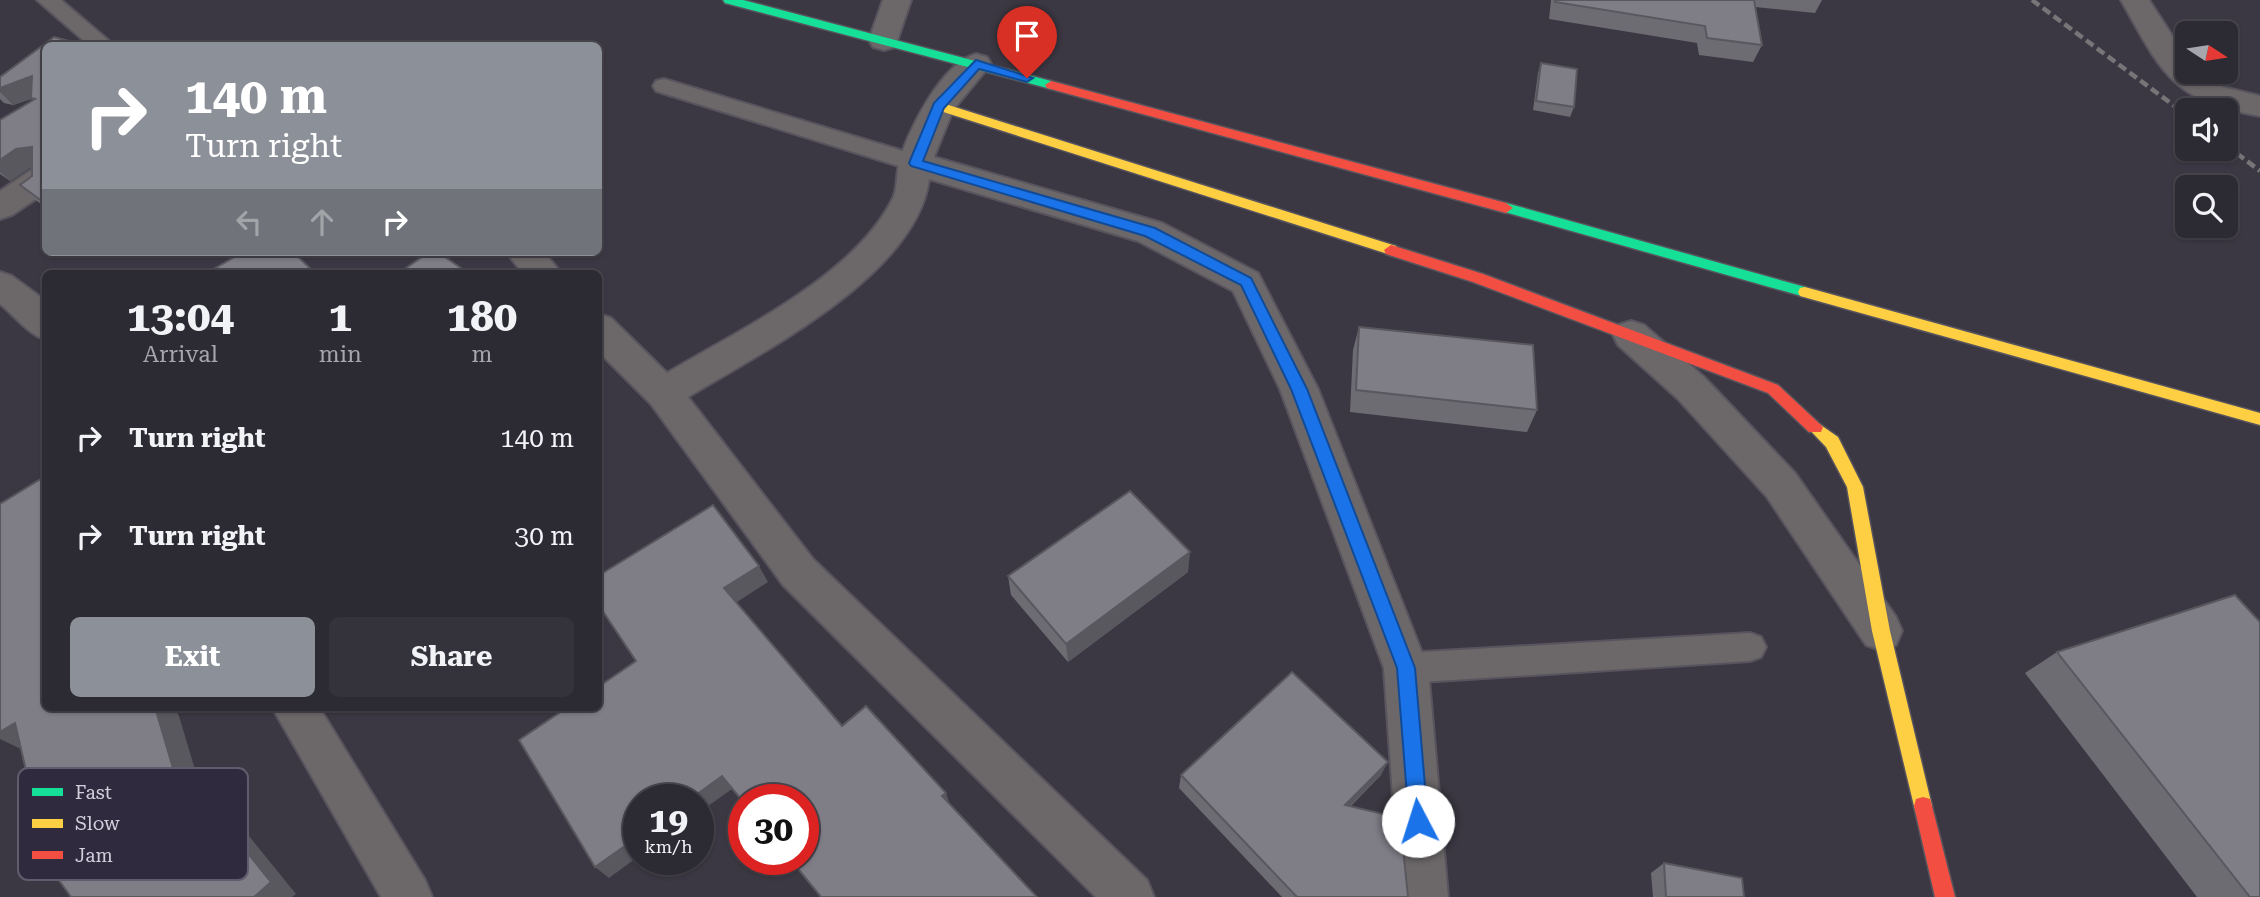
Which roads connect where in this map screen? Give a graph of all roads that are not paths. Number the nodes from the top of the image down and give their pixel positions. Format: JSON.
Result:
{"nodes":[{"id":1,"x":48,"y":0,"type":"edge"},
{"id":2,"x":729,"y":0,"type":"edge"},
{"id":3,"x":897,"y":0,"type":"edge"},
{"id":4,"x":2135,"y":0,"type":"edge"},
{"id":5,"x":884,"y":40,"type":"junction"},
{"id":6,"x":99,"y":42,"type":"edge"},
{"id":7,"x":976,"y":64,"type":"junction"},
{"id":8,"x":664,"y":86,"type":"dead end"},
{"id":9,"x":939,"y":106,"type":"junction"},
{"id":10,"x":2260,"y":106,"type":"edge"},
{"id":11,"x":915,"y":163,"type":"junction"},
{"id":12,"x":42,"y":179,"type":"edge"},
{"id":13,"x":0,"y":207,"type":"edge"},
{"id":14,"x":527,"y":256,"type":"edge"},
{"id":15,"x":541,"y":270,"type":"edge"},
{"id":16,"x":0,"y":285,"type":"edge"},
{"id":17,"x":42,"y":321,"type":"edge"},
{"id":18,"x":602,"y":332,"type":"edge"},
{"id":19,"x":1631,"y":335,"type":"junction"},
{"id":20,"x":664,"y":393,"type":"junction"},
{"id":21,"x":2260,"y":419,"type":"edge"},
{"id":22,"x":1881,"y":631,"type":"junction"},
{"id":23,"x":1750,"y":647,"type":"dead end"},
{"id":24,"x":1406,"y":668,"type":"junction"},
{"id":25,"x":296,"y":711,"type":"edge"},
{"id":26,"x":408,"y":897,"type":"edge"},
{"id":27,"x":1129,"y":897,"type":"edge"},
{"id":28,"x":1424,"y":897,"type":"edge"},
{"id":29,"x":1945,"y":897,"type":"edge"}],
"edges":[{"from":1,"to":6,"type":"lane"},
{"from":2,"to":5,"type":"main road"},
{"from":3,"to":5,"type":"street"},
{"from":4,"to":10,"type":"street"},
{"from":5,"to":7,"type":"main road"},
{"from":7,"to":9,"type":"street"},
{"from":7,"to":21,"type":"main road"},
{"from":8,"to":11,"type":"lane"},
{"from":9,"to":11,"type":"street"},
{"from":9,"to":19,"type":"main road"},
{"from":11,"to":20,"type":"street"},
{"from":11,"to":24,"type":"street"},
{"from":12,"to":13,"type":"street"},
{"from":14,"to":15,"type":"street"},
{"from":16,"to":17,"type":"street"},
{"from":18,"to":20,"type":"street"},
{"from":19,"to":22,"type":"street"},
{"from":19,"to":22,"type":"main road"},
{"from":20,"to":27,"type":"street"},
{"from":22,"to":29,"type":"main road"},
{"from":23,"to":24,"type":"lane"},
{"from":24,"to":28,"type":"street"},
{"from":25,"to":26,"type":"street"}]}
